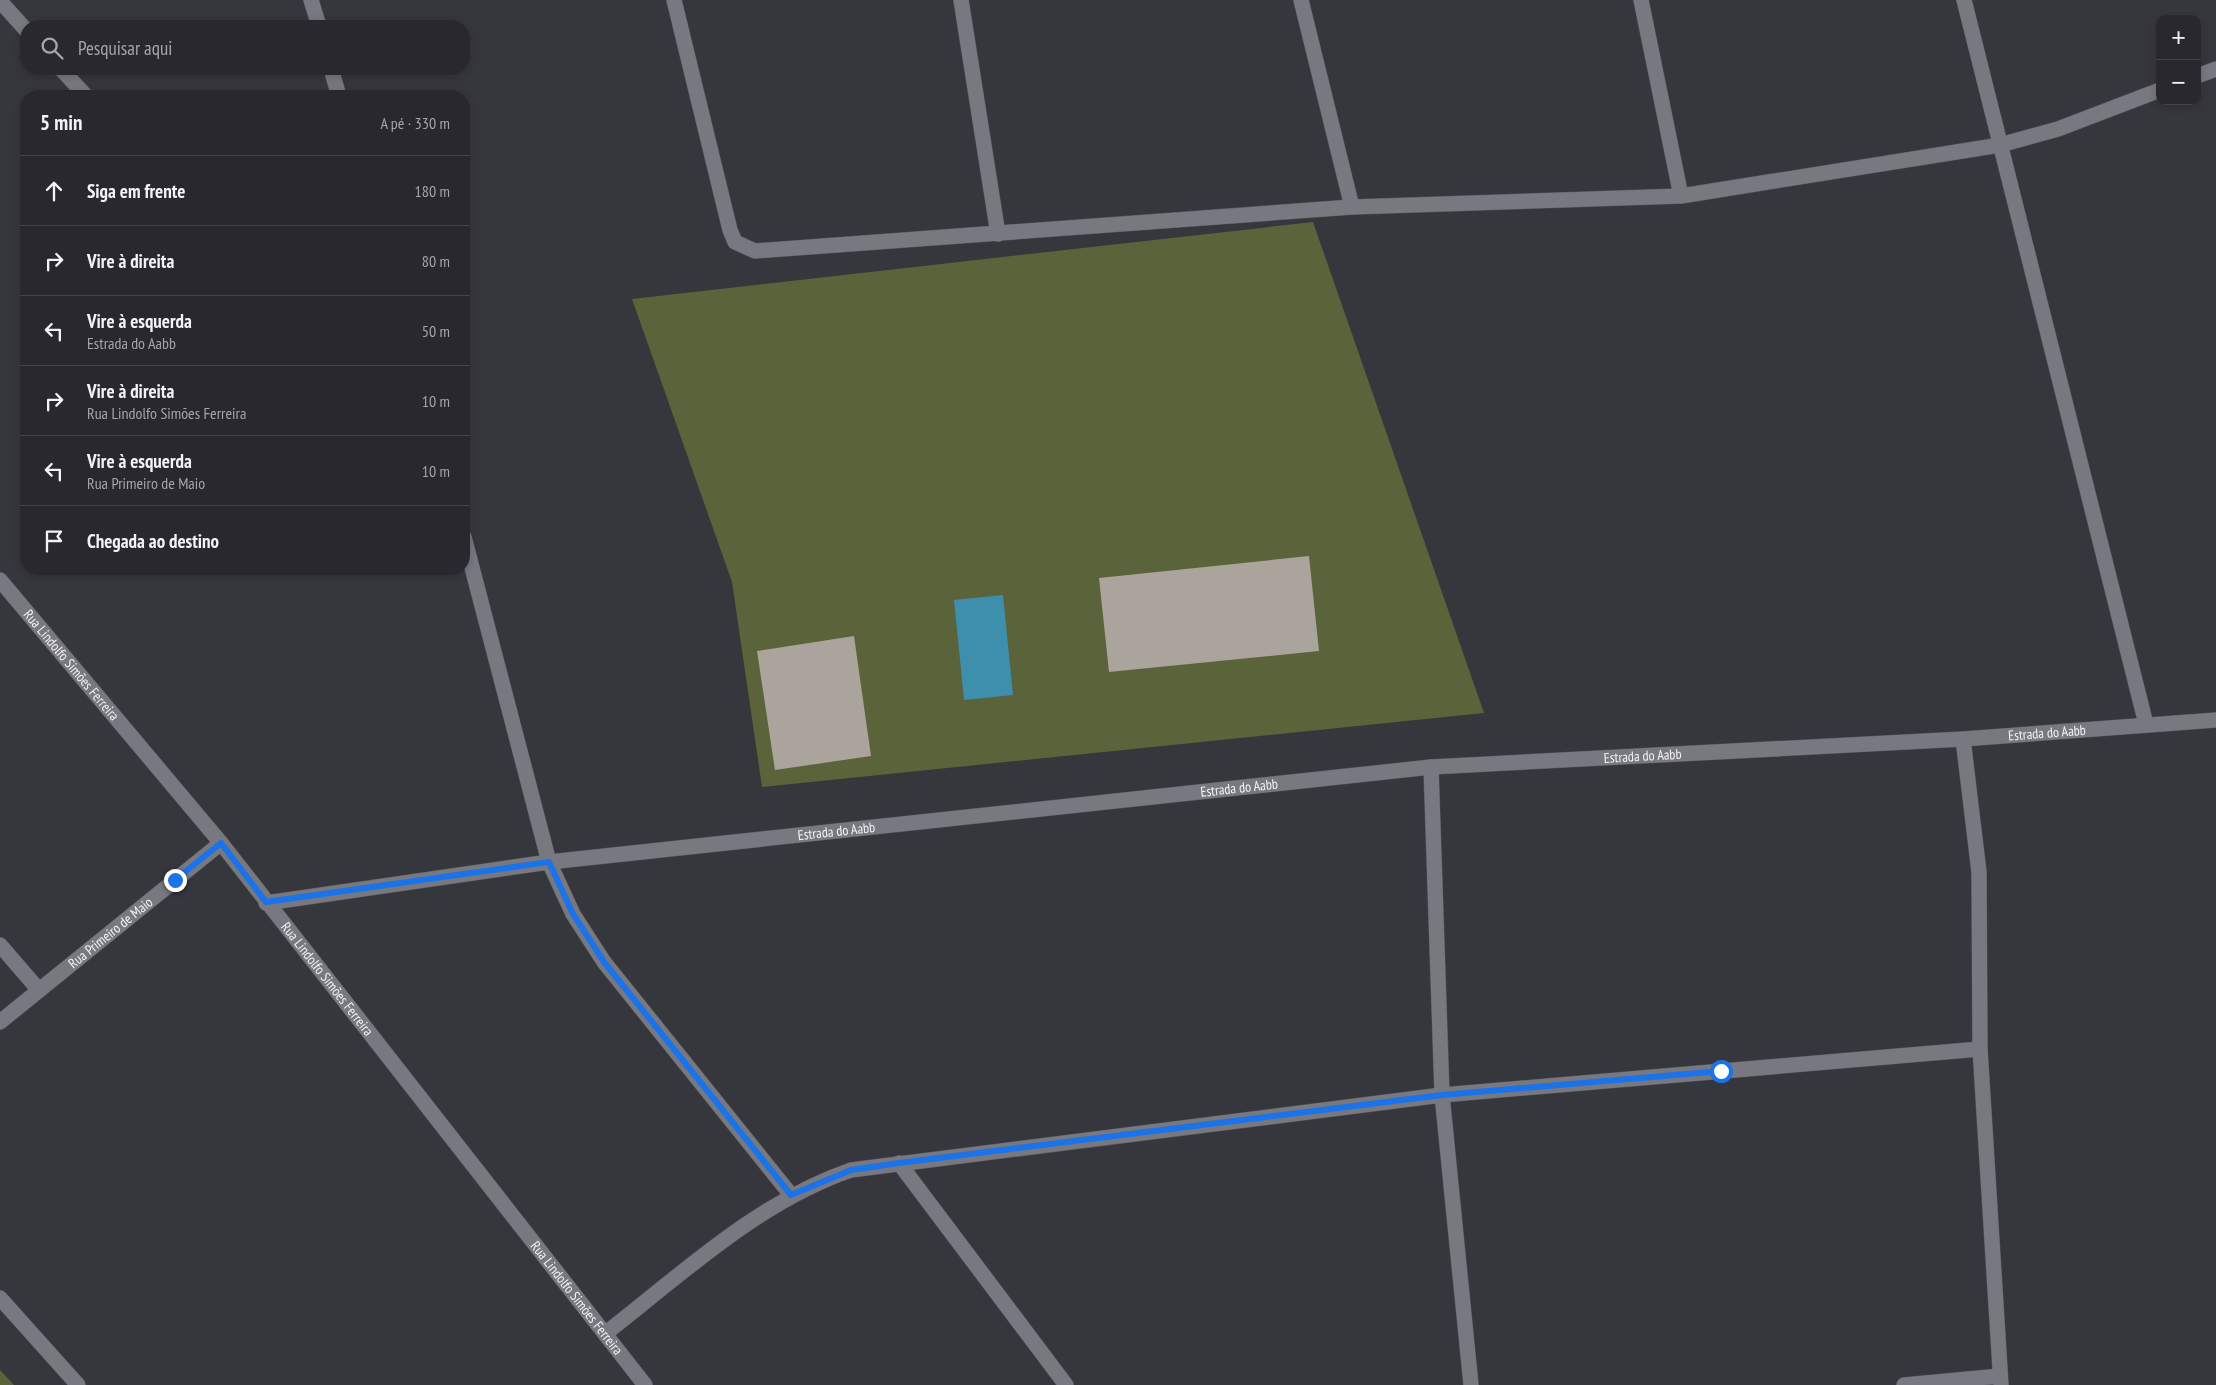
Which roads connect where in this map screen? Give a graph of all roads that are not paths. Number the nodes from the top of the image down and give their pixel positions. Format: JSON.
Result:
{"nodes":[{"id":1,"x":311,"y":0,"type":"edge"},
{"id":2,"x":674,"y":0,"type":"edge"},
{"id":3,"x":961,"y":0,"type":"edge"},
{"id":4,"x":1301,"y":0,"type":"edge"},
{"id":5,"x":1641,"y":0,"type":"edge"},
{"id":6,"x":1964,"y":0,"type":"edge"},
{"id":7,"x":0,"y":1,"type":"edge"},
{"id":8,"x":317,"y":20,"type":"edge"},
{"id":9,"x":20,"y":23,"type":"edge"},
{"id":10,"x":2216,"y":69,"type":"edge"},
{"id":11,"x":67,"y":75,"type":"edge"},
{"id":12,"x":333,"y":75,"type":"edge"},
{"id":13,"x":2201,"y":75,"type":"edge"},
{"id":14,"x":80,"y":90,"type":"edge"},
{"id":15,"x":337,"y":90,"type":"edge"},
{"id":16,"x":2156,"y":92,"type":"edge"},
{"id":17,"x":2000,"y":145,"type":"junction"},
{"id":18,"x":1681,"y":196,"type":"junction"},
{"id":19,"x":1352,"y":207,"type":"junction"},
{"id":20,"x":998,"y":234,"type":"junction"},
{"id":21,"x":470,"y":559,"type":"edge"},
{"id":22,"x":0,"y":580,"type":"edge"},
{"id":23,"x":2216,"y":720,"type":"edge"},
{"id":24,"x":2146,"y":724,"type":"junction"},
{"id":25,"x":1963,"y":739,"type":"junction"},
{"id":26,"x":1431,"y":767,"type":"junction"},
{"id":27,"x":221,"y":843,"type":"junction"},
{"id":28,"x":549,"y":862,"type":"junction"},
{"id":29,"x":266,"y":902,"type":"junction"},
{"id":30,"x":0,"y":945,"type":"edge"},
{"id":31,"x":38,"y":989,"type":"junction"},
{"id":32,"x":0,"y":1022,"type":"edge"},
{"id":33,"x":1980,"y":1050,"type":"junction"},
{"id":34,"x":1442,"y":1095,"type":"junction"},
{"id":35,"x":899,"y":1163,"type":"junction"},
{"id":36,"x":791,"y":1195,"type":"junction"},
{"id":37,"x":0,"y":1298,"type":"edge"},
{"id":38,"x":606,"y":1333,"type":"junction"},
{"id":39,"x":2001,"y":1380,"type":"edge"},
{"id":40,"x":78,"y":1385,"type":"edge"},
{"id":41,"x":645,"y":1385,"type":"edge"},
{"id":42,"x":1066,"y":1385,"type":"edge"},
{"id":43,"x":1471,"y":1385,"type":"edge"},
{"id":44,"x":1904,"y":1385,"type":"edge"}],
"edges":[{"from":1,"to":8,"type":"street"},
{"from":2,"to":20,"type":"street"},
{"from":3,"to":20,"type":"street"},
{"from":4,"to":19,"type":"street"},
{"from":5,"to":18,"type":"street"},
{"from":6,"to":17,"type":"street"},
{"from":7,"to":9,"type":"street"},
{"from":10,"to":13,"type":"street"},
{"from":11,"to":14,"type":"street"},
{"from":12,"to":15,"type":"street"},
{"from":16,"to":17,"type":"street"},
{"from":17,"to":18,"type":"street"},
{"from":17,"to":24,"type":"street"},
{"from":18,"to":19,"type":"street"},
{"from":19,"to":20,"type":"street"},
{"from":21,"to":28,"type":"street"},
{"from":22,"to":27,"type":"street","name":"Rua Lindolfo Simões Ferreira"},
{"from":23,"to":24,"type":"street","name":"Estrada do Aabb"},
{"from":24,"to":25,"type":"street","name":"Estrada do Aabb"},
{"from":25,"to":26,"type":"street","name":"Estrada do Aabb"},
{"from":25,"to":33,"type":"street"},
{"from":26,"to":28,"type":"street","name":"Estrada do Aabb"},
{"from":26,"to":34,"type":"street"},
{"from":27,"to":29,"type":"street","name":"Rua Lindolfo Simões Ferreira"},
{"from":27,"to":31,"type":"street","name":"Rua Primeiro de Maio"},
{"from":28,"to":29,"type":"street","name":"Estrada do Aabb"},
{"from":28,"to":36,"type":"street"},
{"from":29,"to":38,"type":"street","name":"Rua Lindolfo Simões Ferreira"},
{"from":30,"to":31,"type":"street"},
{"from":31,"to":32,"type":"street","name":"Rua Primeiro de Maio"},
{"from":33,"to":34,"type":"street"},
{"from":33,"to":39,"type":"street"},
{"from":34,"to":35,"type":"street"},
{"from":34,"to":43,"type":"street"},
{"from":35,"to":36,"type":"street"},
{"from":35,"to":42,"type":"street"},
{"from":36,"to":38,"type":"street"},
{"from":37,"to":40,"type":"street"},
{"from":38,"to":41,"type":"street","name":"Rua Lindolfo Simões Ferreira"},
{"from":39,"to":44,"type":"street"}]}
